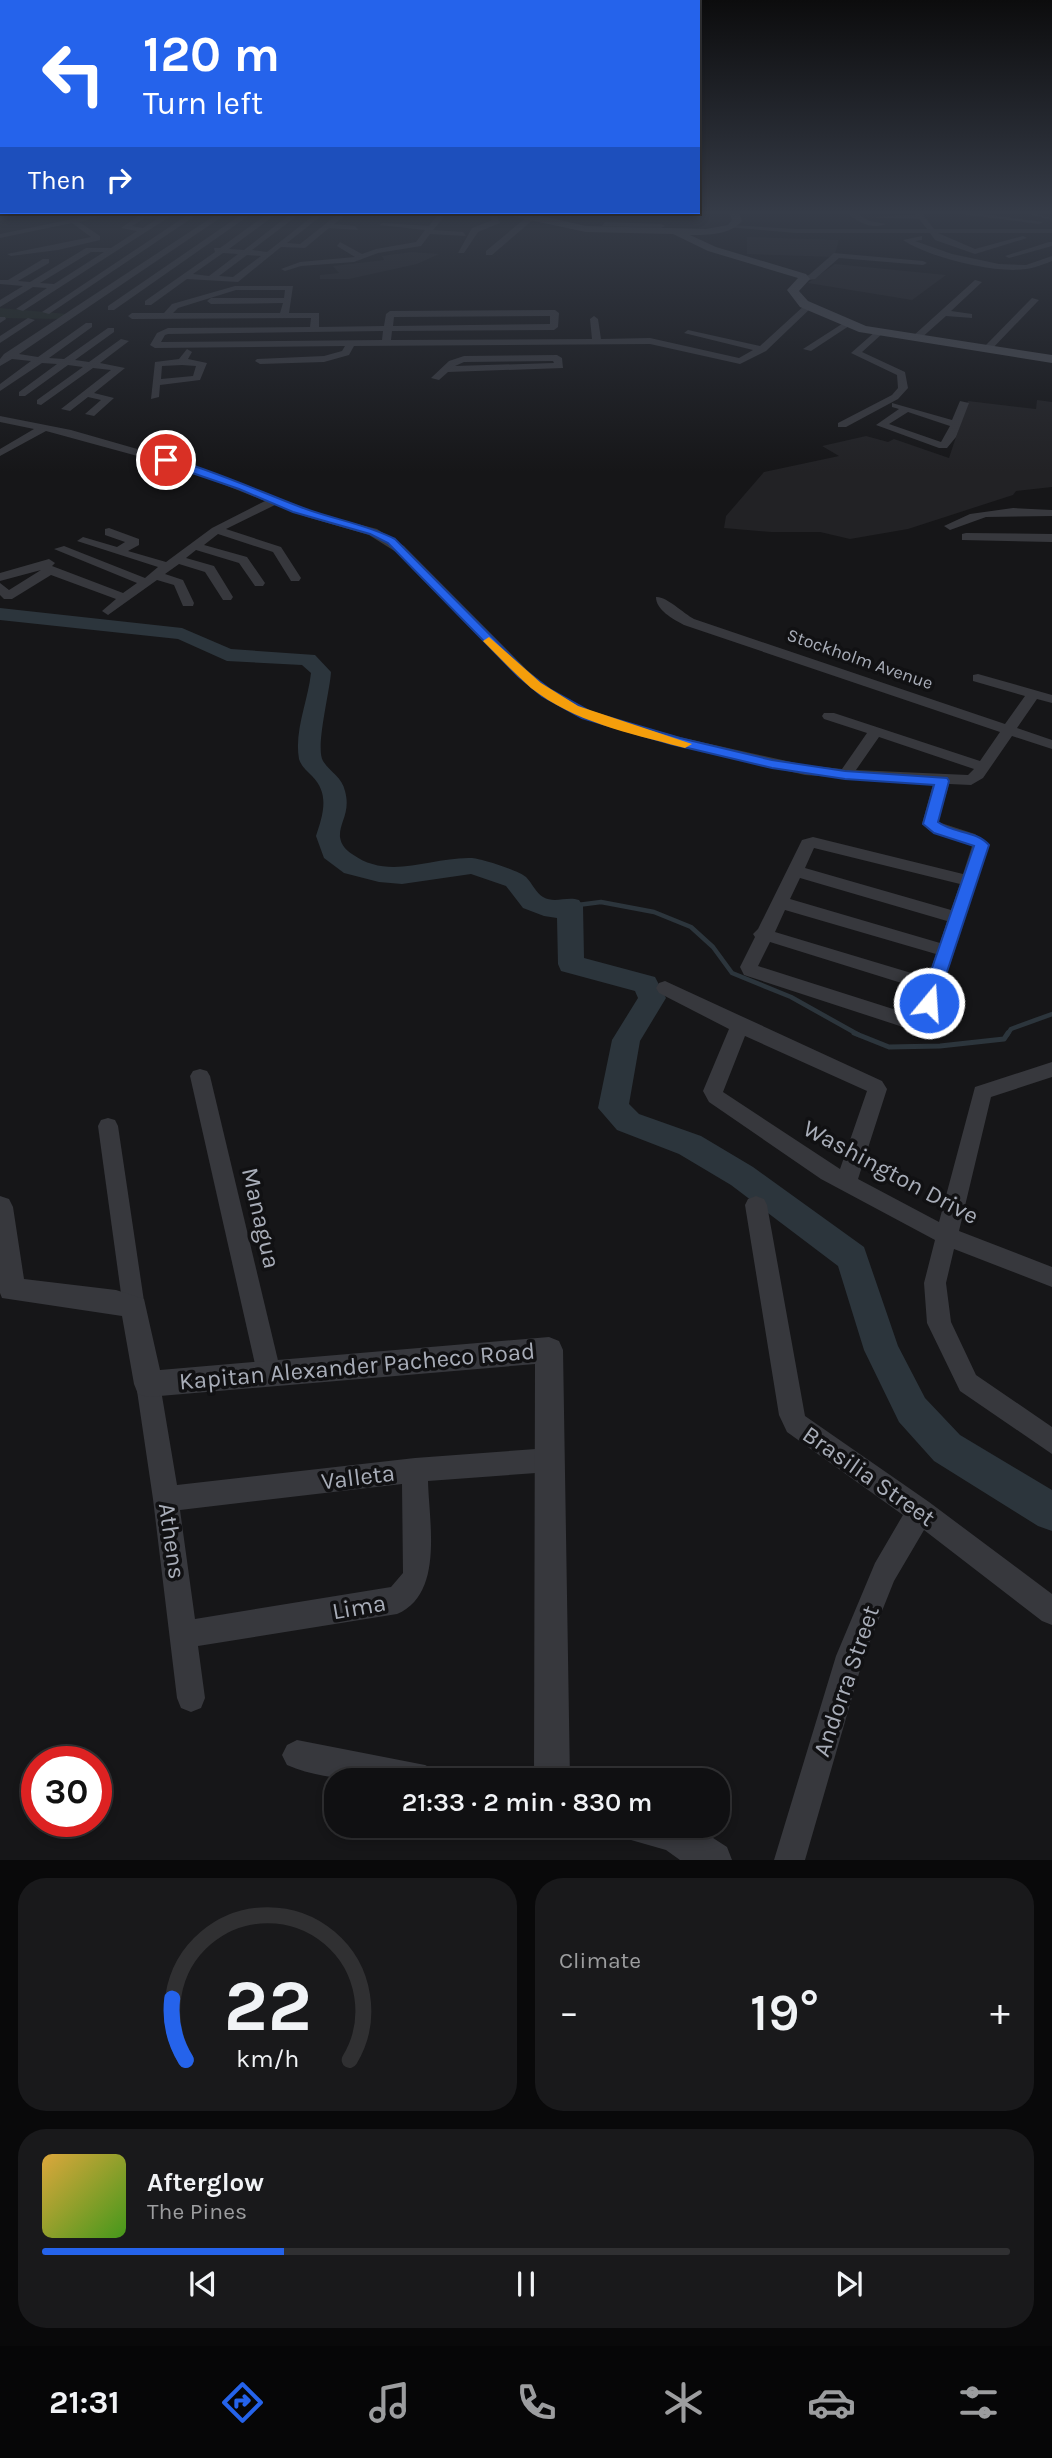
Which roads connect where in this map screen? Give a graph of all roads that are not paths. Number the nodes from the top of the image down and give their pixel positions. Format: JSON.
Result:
{"nodes":[{"id":1,"x":38,"y":299,"type":"edge"},
{"id":2,"x":66,"y":299,"type":"edge"},
{"id":3,"x":96,"y":299,"type":"edge"},
{"id":4,"x":126,"y":299,"type":"edge"},
{"id":5,"x":155,"y":299,"type":"edge"},
{"id":6,"x":798,"y":299,"type":"edge"},
{"id":7,"x":960,"y":299,"type":"edge"},
{"id":8,"x":1035,"y":300,"type":"dead end"},
{"id":9,"x":148,"y":303,"type":"dead end"},
{"id":10,"x":809,"y":306,"type":"junction"},
{"id":11,"x":111,"y":308,"type":"dead end"},
{"id":12,"x":20,"y":310,"type":"dead end"},
{"id":13,"x":46,"y":312,"type":"dead end"},
{"id":14,"x":944,"y":313,"type":"junction"},
{"id":15,"x":284,"y":315,"type":"junction"},
{"id":16,"x":132,"y":316,"type":"dead end"},
{"id":17,"x":167,"y":316,"type":"junction"},
{"id":18,"x":970,"y":316,"type":"dead end"},
{"id":19,"x":594,"y":319,"type":"dead end"},
{"id":20,"x":31,"y":320,"type":"dead end"},
{"id":21,"x":848,"y":324,"type":"junction"},
{"id":22,"x":387,"y":328,"type":"junction"},
{"id":23,"x":314,"y":329,"type":"junction"},
{"id":24,"x":688,"y":333,"type":"dead end"},
{"id":25,"x":879,"y":333,"type":"junction"},
{"id":26,"x":916,"y":338,"type":"junction"},
{"id":27,"x":0,"y":340,"type":"edge"},
{"id":28,"x":124,"y":341,"type":"dead end"},
{"id":29,"x":597,"y":341,"type":"junction"},
{"id":30,"x":506,"y":342,"type":"junction"},
{"id":31,"x":351,"y":344,"type":"junction"},
{"id":32,"x":386,"y":344,"type":"junction"},
{"id":33,"x":191,"y":346,"type":"junction"},
{"id":34,"x":763,"y":349,"type":"junction"},
{"id":35,"x":808,"y":349,"type":"dead end"},
{"id":36,"x":988,"y":349,"type":"junction"},
{"id":37,"x":5,"y":356,"type":"edge"},
{"id":38,"x":40,"y":359,"type":"junction"},
{"id":39,"x":507,"y":359,"type":"junction"},
{"id":40,"x":1052,"y":359,"type":"edge"},
{"id":41,"x":260,"y":361,"type":"dead end"},
{"id":42,"x":65,"y":362,"type":"junction"},
{"id":43,"x":181,"y":362,"type":"junction"},
{"id":44,"x":0,"y":363,"type":"edge"},
{"id":45,"x":92,"y":364,"type":"junction"},
{"id":46,"x":446,"y":369,"type":"junction"},
{"id":47,"x":436,"y":378,"type":"dead end"},
{"id":48,"x":157,"y":382,"type":"junction"},
{"id":49,"x":0,"y":388,"type":"edge"},
{"id":50,"x":22,"y":394,"type":"dead end"},
{"id":51,"x":85,"y":394,"type":"junction"},
{"id":52,"x":154,"y":397,"type":"dead end"},
{"id":53,"x":887,"y":401,"type":"junction"},
{"id":54,"x":41,"y":402,"type":"dead end"},
{"id":55,"x":964,"y":403,"type":"dead end"},
{"id":56,"x":66,"y":409,"type":"dead end"},
{"id":57,"x":907,"y":409,"type":"junction"},
{"id":58,"x":90,"y":414,"type":"dead end"},
{"id":59,"x":0,"y":419,"type":"edge"},
{"id":60,"x":842,"y":425,"type":"dead end"},
{"id":61,"x":956,"y":425,"type":"junction"},
{"id":62,"x":45,"y":427,"type":"junction"},
{"id":63,"x":0,"y":453,"type":"edge"},
{"id":64,"x":275,"y":500,"type":"junction"},
{"id":65,"x":1052,"y":513,"type":"edge"},
{"id":66,"x":950,"y":526,"type":"dead end"},
{"id":67,"x":216,"y":530,"type":"junction"},
{"id":68,"x":109,"y":532,"type":"dead end"},
{"id":69,"x":966,"y":537,"type":"dead end"},
{"id":70,"x":1052,"y":538,"type":"edge"},
{"id":71,"x":83,"y":541,"type":"dead end"},
{"id":72,"x":194,"y":546,"type":"junction"},
{"id":73,"x":60,"y":549,"type":"dead end"},
{"id":74,"x":119,"y":551,"type":"junction"},
{"id":75,"x":76,"y":555,"type":"junction"},
{"id":76,"x":172,"y":562,"type":"junction"},
{"id":77,"x":45,"y":568,"type":"junction"},
{"id":78,"x":0,"y":577,"type":"edge"},
{"id":79,"x":295,"y":578,"type":"dead end"},
{"id":80,"x":150,"y":579,"type":"junction"},
{"id":81,"x":259,"y":583,"type":"dead end"},
{"id":82,"x":0,"y":587,"type":"edge"},
{"id":83,"x":228,"y":597,"type":"dead end"},
{"id":84,"x":124,"y":598,"type":"junction"},
{"id":85,"x":661,"y":600,"type":"dead end"},
{"id":86,"x":188,"y":603,"type":"dead end"},
{"id":87,"x":108,"y":611,"type":"dead end"},
{"id":88,"x":978,"y":678,"type":"dead end"},
{"id":89,"x":1033,"y":694,"type":"junction"},
{"id":90,"x":1052,"y":699,"type":"edge"},
{"id":91,"x":829,"y":716,"type":"dead end"},
{"id":92,"x":1008,"y":729,"type":"junction"},
{"id":93,"x":876,"y":732,"type":"junction"},
{"id":94,"x":1052,"y":745,"type":"edge"},
{"id":95,"x":983,"y":767,"type":"junction"},
{"id":96,"x":845,"y":775,"type":"junction"},
{"id":97,"x":942,"y":781,"type":"junction"},
{"id":98,"x":795,"y":871,"type":"junction"},
{"id":99,"x":969,"y":881,"type":"junction"},
{"id":100,"x":779,"y":902,"type":"junction"},
{"id":101,"x":958,"y":918,"type":"junction"},
{"id":102,"x":762,"y":934,"type":"junction"},
{"id":103,"x":946,"y":951,"type":"junction"},
{"id":104,"x":934,"y":986,"type":"junction"},
{"id":105,"x":665,"y":988,"type":"dead end"},
{"id":106,"x":740,"y":1026,"type":"junction"},
{"id":107,"x":1052,"y":1069,"type":"edge"},
{"id":108,"x":200,"y":1076,"type":"dead end"},
{"id":109,"x":108,"y":1126,"type":"dead end"},
{"id":110,"x":846,"y":1183,"type":"junction"},
{"id":111,"x":756,"y":1205,"type":"dead end"},
{"id":112,"x":0,"y":1207,"type":"edge"},
{"id":113,"x":947,"y":1235,"type":"junction"},
{"id":114,"x":1052,"y":1278,"type":"edge"},
{"id":115,"x":6,"y":1290,"type":"edge"},
{"id":116,"x":134,"y":1308,"type":"junction"},
{"id":117,"x":269,"y":1373,"type":"junction"},
{"id":118,"x":148,"y":1384,"type":"junction"},
{"id":119,"x":1052,"y":1442,"type":"edge"},
{"id":120,"x":550,"y":1460,"type":"junction"},
{"id":121,"x":415,"y":1470,"type":"junction"},
{"id":122,"x":166,"y":1499,"type":"junction"},
{"id":123,"x":920,"y":1511,"type":"junction"},
{"id":124,"x":1052,"y":1611,"type":"edge"},
{"id":125,"x":185,"y":1634,"type":"junction"},
{"id":126,"x":191,"y":1698,"type":"dead end"},
{"id":127,"x":297,"y":1755,"type":"dead end"},
{"id":128,"x":364,"y":1768,"type":"edge"},
{"id":129,"x":552,"y":1768,"type":"edge"},
{"id":130,"x":680,"y":1838,"type":"edge"},
{"id":131,"x":714,"y":1860,"type":"edge"},
{"id":132,"x":789,"y":1860,"type":"edge"}],
"edges":[{"from":1,"to":12,"type":"street"},
{"from":2,"to":13,"type":"street"},
{"from":3,"to":37,"type":"street"},
{"from":4,"to":11,"type":"street"},
{"from":5,"to":9,"type":"street"},
{"from":6,"to":10,"type":"main road"},
{"from":7,"to":14,"type":"street"},
{"from":8,"to":36,"type":"street"},
{"from":10,"to":21,"type":"main road"},
{"from":10,"to":34,"type":"street"},
{"from":14,"to":18,"type":"street"},
{"from":14,"to":26,"type":"street"},
{"from":15,"to":17,"type":"street"},
{"from":15,"to":17,"type":"street"},
{"from":15,"to":23,"type":"street"},
{"from":16,"to":17,"type":"street"},
{"from":19,"to":29,"type":"street"},
{"from":20,"to":27,"type":"street"},
{"from":21,"to":25,"type":"main road"},
{"from":21,"to":35,"type":"street"},
{"from":22,"to":22,"type":"street"},
{"from":22,"to":23,"type":"street"},
{"from":22,"to":32,"type":"street"},
{"from":23,"to":33,"type":"street"},
{"from":24,"to":34,"type":"street"},
{"from":25,"to":26,"type":"main road"},
{"from":25,"to":53,"type":"street"},
{"from":26,"to":36,"type":"main road"},
{"from":28,"to":45,"type":"street"},
{"from":29,"to":30,"type":"street"},
{"from":29,"to":34,"type":"street"},
{"from":30,"to":32,"type":"street"},
{"from":30,"to":39,"type":"street"},
{"from":31,"to":32,"type":"street"},
{"from":31,"to":33,"type":"street"},
{"from":31,"to":41,"type":"street"},
{"from":33,"to":43,"type":"street"},
{"from":36,"to":40,"type":"main road"},
{"from":37,"to":38,"type":"street"},
{"from":37,"to":44,"type":"street"},
{"from":38,"to":42,"type":"street"},
{"from":38,"to":42,"type":"street"},
{"from":38,"to":49,"type":"street"},
{"from":39,"to":46,"type":"street"},
{"from":39,"to":46,"type":"street"},
{"from":42,"to":45,"type":"street"},
{"from":42,"to":50,"type":"street"},
{"from":43,"to":48,"type":"street"},
{"from":43,"to":48,"type":"street"},
{"from":45,"to":51,"type":"street"},
{"from":45,"to":54,"type":"street"},
{"from":46,"to":47,"type":"street"},
{"from":48,"to":52,"type":"street"},
{"from":51,"to":56,"type":"street"},
{"from":51,"to":58,"type":"street"},
{"from":53,"to":57,"type":"street"},
{"from":53,"to":60,"type":"street"},
{"from":55,"to":61,"type":"street"},
{"from":57,"to":61,"type":"street"},
{"from":57,"to":61,"type":"street"},
{"from":59,"to":62,"type":"street"},
{"from":62,"to":63,"type":"street"},
{"from":62,"to":64,"type":"street"},
{"from":64,"to":67,"type":"street"},
{"from":64,"to":96,"type":"street"},
{"from":65,"to":66,"type":"street"},
{"from":67,"to":72,"type":"street"},
{"from":67,"to":79,"type":"street"},
{"from":68,"to":74,"type":"street"},
{"from":69,"to":70,"type":"street"},
{"from":71,"to":74,"type":"street"},
{"from":72,"to":76,"type":"street"},
{"from":72,"to":81,"type":"street"},
{"from":73,"to":75,"type":"street"},
{"from":74,"to":76,"type":"street"},
{"from":75,"to":77,"type":"street"},
{"from":75,"to":80,"type":"street"},
{"from":76,"to":80,"type":"street"},
{"from":76,"to":83,"type":"street"},
{"from":77,"to":78,"type":"street"},
{"from":77,"to":82,"type":"street"},
{"from":77,"to":84,"type":"street"},
{"from":80,"to":84,"type":"street"},
{"from":80,"to":86,"type":"street"},
{"from":84,"to":87,"type":"street"},
{"from":85,"to":92,"type":"street","name":"Stockholm Avenue"},
{"from":88,"to":89,"type":"street"},
{"from":89,"to":90,"type":"street"},
{"from":89,"to":92,"type":"street"},
{"from":91,"to":93,"type":"street"},
{"from":92,"to":94,"type":"street","name":"Stockholm Avenue"},
{"from":92,"to":95,"type":"street"},
{"from":93,"to":95,"type":"street"},
{"from":93,"to":96,"type":"street"},
{"from":95,"to":97,"type":"street"},
{"from":96,"to":97,"type":"street"},
{"from":97,"to":99,"type":"street"},
{"from":98,"to":99,"type":"street"},
{"from":98,"to":100,"type":"street"},
{"from":98,"to":101,"type":"street"},
{"from":99,"to":101,"type":"street"},
{"from":100,"to":102,"type":"street"},
{"from":100,"to":103,"type":"street"},
{"from":101,"to":103,"type":"street"},
{"from":102,"to":104,"type":"street"},
{"from":102,"to":104,"type":"street"},
{"from":103,"to":104,"type":"street"},
{"from":105,"to":106,"type":"street"},
{"from":106,"to":110,"type":"street","name":"Washington Drive"},
{"from":106,"to":110,"type":"street"},
{"from":107,"to":113,"type":"street"},
{"from":108,"to":117,"type":"street","name":"Managua"},
{"from":109,"to":116,"type":"street"},
{"from":110,"to":113,"type":"street","name":"Washington Drive"},
{"from":111,"to":123,"type":"street","name":"Brasilia Street"},
{"from":112,"to":115,"type":"street"},
{"from":113,"to":114,"type":"street","name":"Washington Drive"},
{"from":113,"to":119,"type":"street"},
{"from":115,"to":116,"type":"street"},
{"from":116,"to":118,"type":"street","name":"Kapitan Alexander Pacheco Road"},
{"from":117,"to":118,"type":"street","name":"Kapitan Alexander Pacheco Road"},
{"from":117,"to":120,"type":"street","name":"Kapitan Alexander Pacheco Road"},
{"from":118,"to":122,"type":"street","name":"Athens"},
{"from":120,"to":121,"type":"street","name":"Valleta"},
{"from":120,"to":129,"type":"street","name":"Kapitan Alexander Pacheco Road"},
{"from":121,"to":122,"type":"street","name":"Valleta"},
{"from":121,"to":125,"type":"street","name":"Lima"},
{"from":122,"to":125,"type":"street","name":"Athens"},
{"from":123,"to":124,"type":"street","name":"Brasilia Street"},
{"from":123,"to":132,"type":"street","name":"Andorra Street"},
{"from":125,"to":126,"type":"street","name":"Athens"},
{"from":127,"to":128,"type":"street"},
{"from":130,"to":131,"type":"street"}]}
